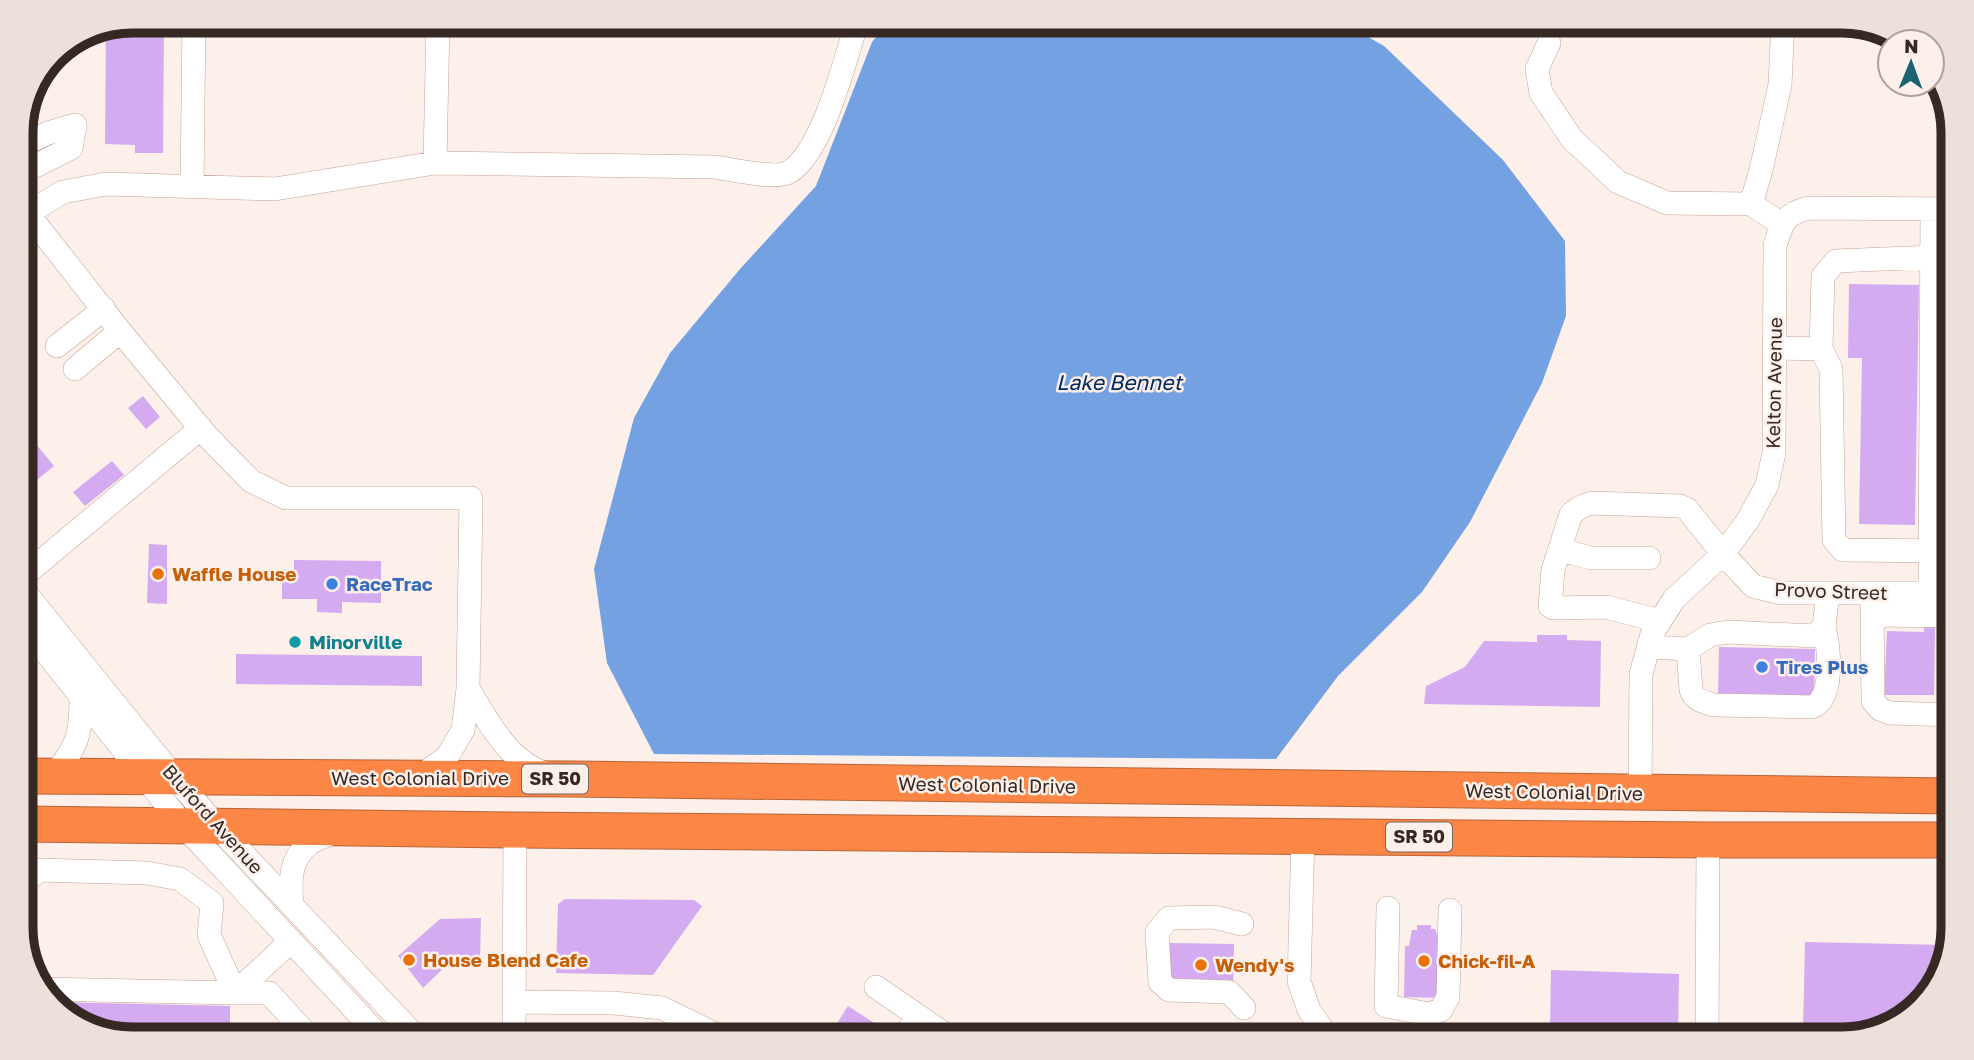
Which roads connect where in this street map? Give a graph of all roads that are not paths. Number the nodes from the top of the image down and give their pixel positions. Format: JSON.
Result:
{"nodes":[{"id":1,"x":194,"y":33,"type":"edge"},
{"id":2,"x":438,"y":33,"type":"edge"},
{"id":3,"x":853,"y":33,"type":"edge"},
{"id":4,"x":1782,"y":33,"type":"edge"},
{"id":5,"x":1549,"y":43,"type":"dead end"},
{"id":6,"x":33,"y":140,"type":"edge"},
{"id":7,"x":435,"y":163,"type":"junction"},
{"id":8,"x":33,"y":164,"type":"edge"},
{"id":9,"x":192,"y":187,"type":"junction"},
{"id":10,"x":1751,"y":204,"type":"junction"},
{"id":11,"x":33,"y":206,"type":"edge"},
{"id":12,"x":1941,"y":209,"type":"edge"},
{"id":13,"x":1941,"y":214,"type":"edge"},
{"id":14,"x":33,"y":223,"type":"edge"},
{"id":15,"x":1782,"y":224,"type":"junction"},
{"id":16,"x":1932,"y":257,"type":"junction"},
{"id":17,"x":1941,"y":299,"type":"edge"},
{"id":18,"x":104,"y":309,"type":"junction"},
{"id":19,"x":120,"y":331,"type":"junction"},
{"id":20,"x":57,"y":346,"type":"dead end"},
{"id":21,"x":1774,"y":348,"type":"junction"},
{"id":22,"x":1821,"y":349,"type":"junction"},
{"id":23,"x":75,"y":369,"type":"dead end"},
{"id":24,"x":201,"y":428,"type":"junction"},
{"id":25,"x":1560,"y":550,"type":"junction"},
{"id":26,"x":1941,"y":551,"type":"edge"},
{"id":27,"x":1723,"y":554,"type":"junction"},
{"id":28,"x":1649,"y":558,"type":"dead end"},
{"id":29,"x":33,"y":568,"type":"edge"},
{"id":30,"x":1828,"y":593,"type":"junction"},
{"id":31,"x":1941,"y":593,"type":"edge"},
{"id":32,"x":33,"y":604,"type":"edge"},
{"id":33,"x":1872,"y":604,"type":"junction"},
{"id":34,"x":1941,"y":614,"type":"edge"},
{"id":35,"x":1660,"y":621,"type":"junction"},
{"id":36,"x":1824,"y":627,"type":"junction"},
{"id":37,"x":33,"y":636,"type":"edge"},
{"id":38,"x":1649,"y":647,"type":"junction"},
{"id":39,"x":1688,"y":649,"type":"junction"},
{"id":40,"x":468,"y":689,"type":"junction"},
{"id":41,"x":81,"y":698,"type":"junction"},
{"id":42,"x":1941,"y":715,"type":"edge"},
{"id":43,"x":38,"y":776,"type":"edge"},
{"id":44,"x":158,"y":777,"type":"junction"},
{"id":45,"x":418,"y":778,"type":"junction"},
{"id":46,"x":571,"y":779,"type":"junction"},
{"id":47,"x":1366,"y":789,"type":"junction"},
{"id":48,"x":1640,"y":793,"type":"junction"},
{"id":49,"x":1941,"y":796,"type":"edge"},
{"id":50,"x":33,"y":824,"type":"edge"},
{"id":51,"x":199,"y":825,"type":"junction"},
{"id":52,"x":348,"y":827,"type":"junction"},
{"id":53,"x":515,"y":831,"type":"junction"},
{"id":54,"x":1303,"y":836,"type":"junction"},
{"id":55,"x":1708,"y":840,"type":"junction"},
{"id":56,"x":1941,"y":840,"type":"edge"},
{"id":57,"x":33,"y":875,"type":"edge"},
{"id":58,"x":292,"y":905,"type":"junction"},
{"id":59,"x":1388,"y":908,"type":"dead end"},
{"id":60,"x":1450,"y":910,"type":"dead end"},
{"id":61,"x":1242,"y":924,"type":"dead end"},
{"id":62,"x":291,"y":941,"type":"junction"},
{"id":63,"x":876,"y":988,"type":"dead end"},
{"id":64,"x":55,"y":989,"type":"edge"},
{"id":65,"x":235,"y":993,"type":"junction"},
{"id":66,"x":515,"y":1002,"type":"junction"},
{"id":67,"x":1244,"y":1008,"type":"dead end"},
{"id":68,"x":919,"y":1017,"type":"junction"},
{"id":69,"x":301,"y":1027,"type":"edge"},
{"id":70,"x":371,"y":1027,"type":"edge"},
{"id":71,"x":407,"y":1027,"type":"edge"},
{"id":72,"x":514,"y":1027,"type":"edge"},
{"id":73,"x":701,"y":1027,"type":"edge"},
{"id":74,"x":911,"y":1027,"type":"edge"},
{"id":75,"x":934,"y":1027,"type":"edge"},
{"id":76,"x":1320,"y":1027,"type":"edge"},
{"id":77,"x":1707,"y":1027,"type":"edge"}],
"edges":[{"from":1,"to":9,"type":"street"},
{"from":2,"to":7,"type":"street"},
{"from":3,"to":7,"type":"street"},
{"from":4,"to":10,"type":"street"},
{"from":5,"to":10,"type":"street"},
{"from":6,"to":8,"type":"street"},
{"from":7,"to":9,"type":"street"},
{"from":9,"to":11,"type":"street"},
{"from":10,"to":15,"type":"street"},
{"from":12,"to":15,"type":"street"},
{"from":13,"to":16,"type":"street"},
{"from":14,"to":18,"type":"street"},
{"from":15,"to":21,"type":"street","name":"Kelton Avenue"},
{"from":16,"to":17,"type":"street"},
{"from":16,"to":22,"type":"street"},
{"from":18,"to":19,"type":"street"},
{"from":18,"to":20,"type":"street"},
{"from":19,"to":23,"type":"street"},
{"from":19,"to":24,"type":"street"},
{"from":21,"to":22,"type":"street"},
{"from":21,"to":27,"type":"street","name":"Kelton Avenue"},
{"from":22,"to":26,"type":"street"},
{"from":24,"to":29,"type":"street"},
{"from":24,"to":40,"type":"street"},
{"from":25,"to":27,"type":"street","name":"Provo Street"},
{"from":25,"to":28,"type":"street"},
{"from":25,"to":35,"type":"street","name":"Provo Street"},
{"from":27,"to":30,"type":"street","name":"Provo Street"},
{"from":27,"to":35,"type":"street","name":"Kelton Avenue"},
{"from":30,"to":33,"type":"street","name":"Provo Street"},
{"from":30,"to":36,"type":"street"},
{"from":31,"to":33,"type":"street","name":"Provo Street"},
{"from":32,"to":44,"type":"street","name":"Bluford Avenue"},
{"from":33,"to":34,"type":"street"},
{"from":33,"to":42,"type":"street"},
{"from":35,"to":38,"type":"street","name":"Kelton Avenue"},
{"from":36,"to":39,"type":"street"},
{"from":36,"to":39,"type":"street"},
{"from":37,"to":41,"type":"street","name":"Bluford Avenue"},
{"from":38,"to":39,"type":"street"},
{"from":38,"to":48,"type":"street","name":"Kelton Avenue"},
{"from":40,"to":45,"type":"street"},
{"from":40,"to":46,"type":"street"},
{"from":41,"to":43,"type":"street"},
{"from":41,"to":44,"type":"street","name":"Bluford Avenue"},
{"from":43,"to":44,"type":"highway","name":"West Colonial Drive","number":"SR 50"},
{"from":44,"to":45,"type":"highway","name":"West Colonial Drive","number":"SR 50"},
{"from":44,"to":51,"type":"street","name":"Bluford Avenue"},
{"from":44,"to":51,"type":"street","name":"Bluford Avenue"},
{"from":45,"to":46,"type":"highway","name":"West Colonial Drive","number":"SR 50"},
{"from":46,"to":47,"type":"highway","name":"West Colonial Drive","number":"SR 50"},
{"from":47,"to":48,"type":"highway","name":"West Colonial Drive","number":"SR 50"},
{"from":47,"to":54,"type":"highway"},
{"from":48,"to":49,"type":"highway","name":"West Colonial Drive","number":"SR 50"},
{"from":50,"to":51,"type":"highway","number":"SR 50"},
{"from":51,"to":52,"type":"highway","number":"SR 50"},
{"from":51,"to":58,"type":"street","name":"Bluford Avenue"},
{"from":51,"to":62,"type":"street","name":"Bluford Avenue"},
{"from":52,"to":53,"type":"highway","number":"SR 50"},
{"from":52,"to":58,"type":"street"},
{"from":53,"to":54,"type":"highway","number":"SR 50"},
{"from":53,"to":66,"type":"street"},
{"from":54,"to":55,"type":"highway","number":"SR 50"},
{"from":54,"to":76,"type":"street"},
{"from":55,"to":56,"type":"highway","number":"SR 50"},
{"from":55,"to":77,"type":"street"},
{"from":57,"to":65,"type":"street"},
{"from":58,"to":71,"type":"street","name":"Bluford Avenue"},
{"from":59,"to":60,"type":"street"},
{"from":61,"to":67,"type":"street"},
{"from":62,"to":65,"type":"street"},
{"from":62,"to":70,"type":"street","name":"Bluford Avenue"},
{"from":63,"to":68,"type":"street"},
{"from":64,"to":65,"type":"street"},
{"from":65,"to":69,"type":"street"},
{"from":66,"to":72,"type":"street"},
{"from":66,"to":73,"type":"street"},
{"from":68,"to":74,"type":"street"},
{"from":68,"to":75,"type":"street"}]}
